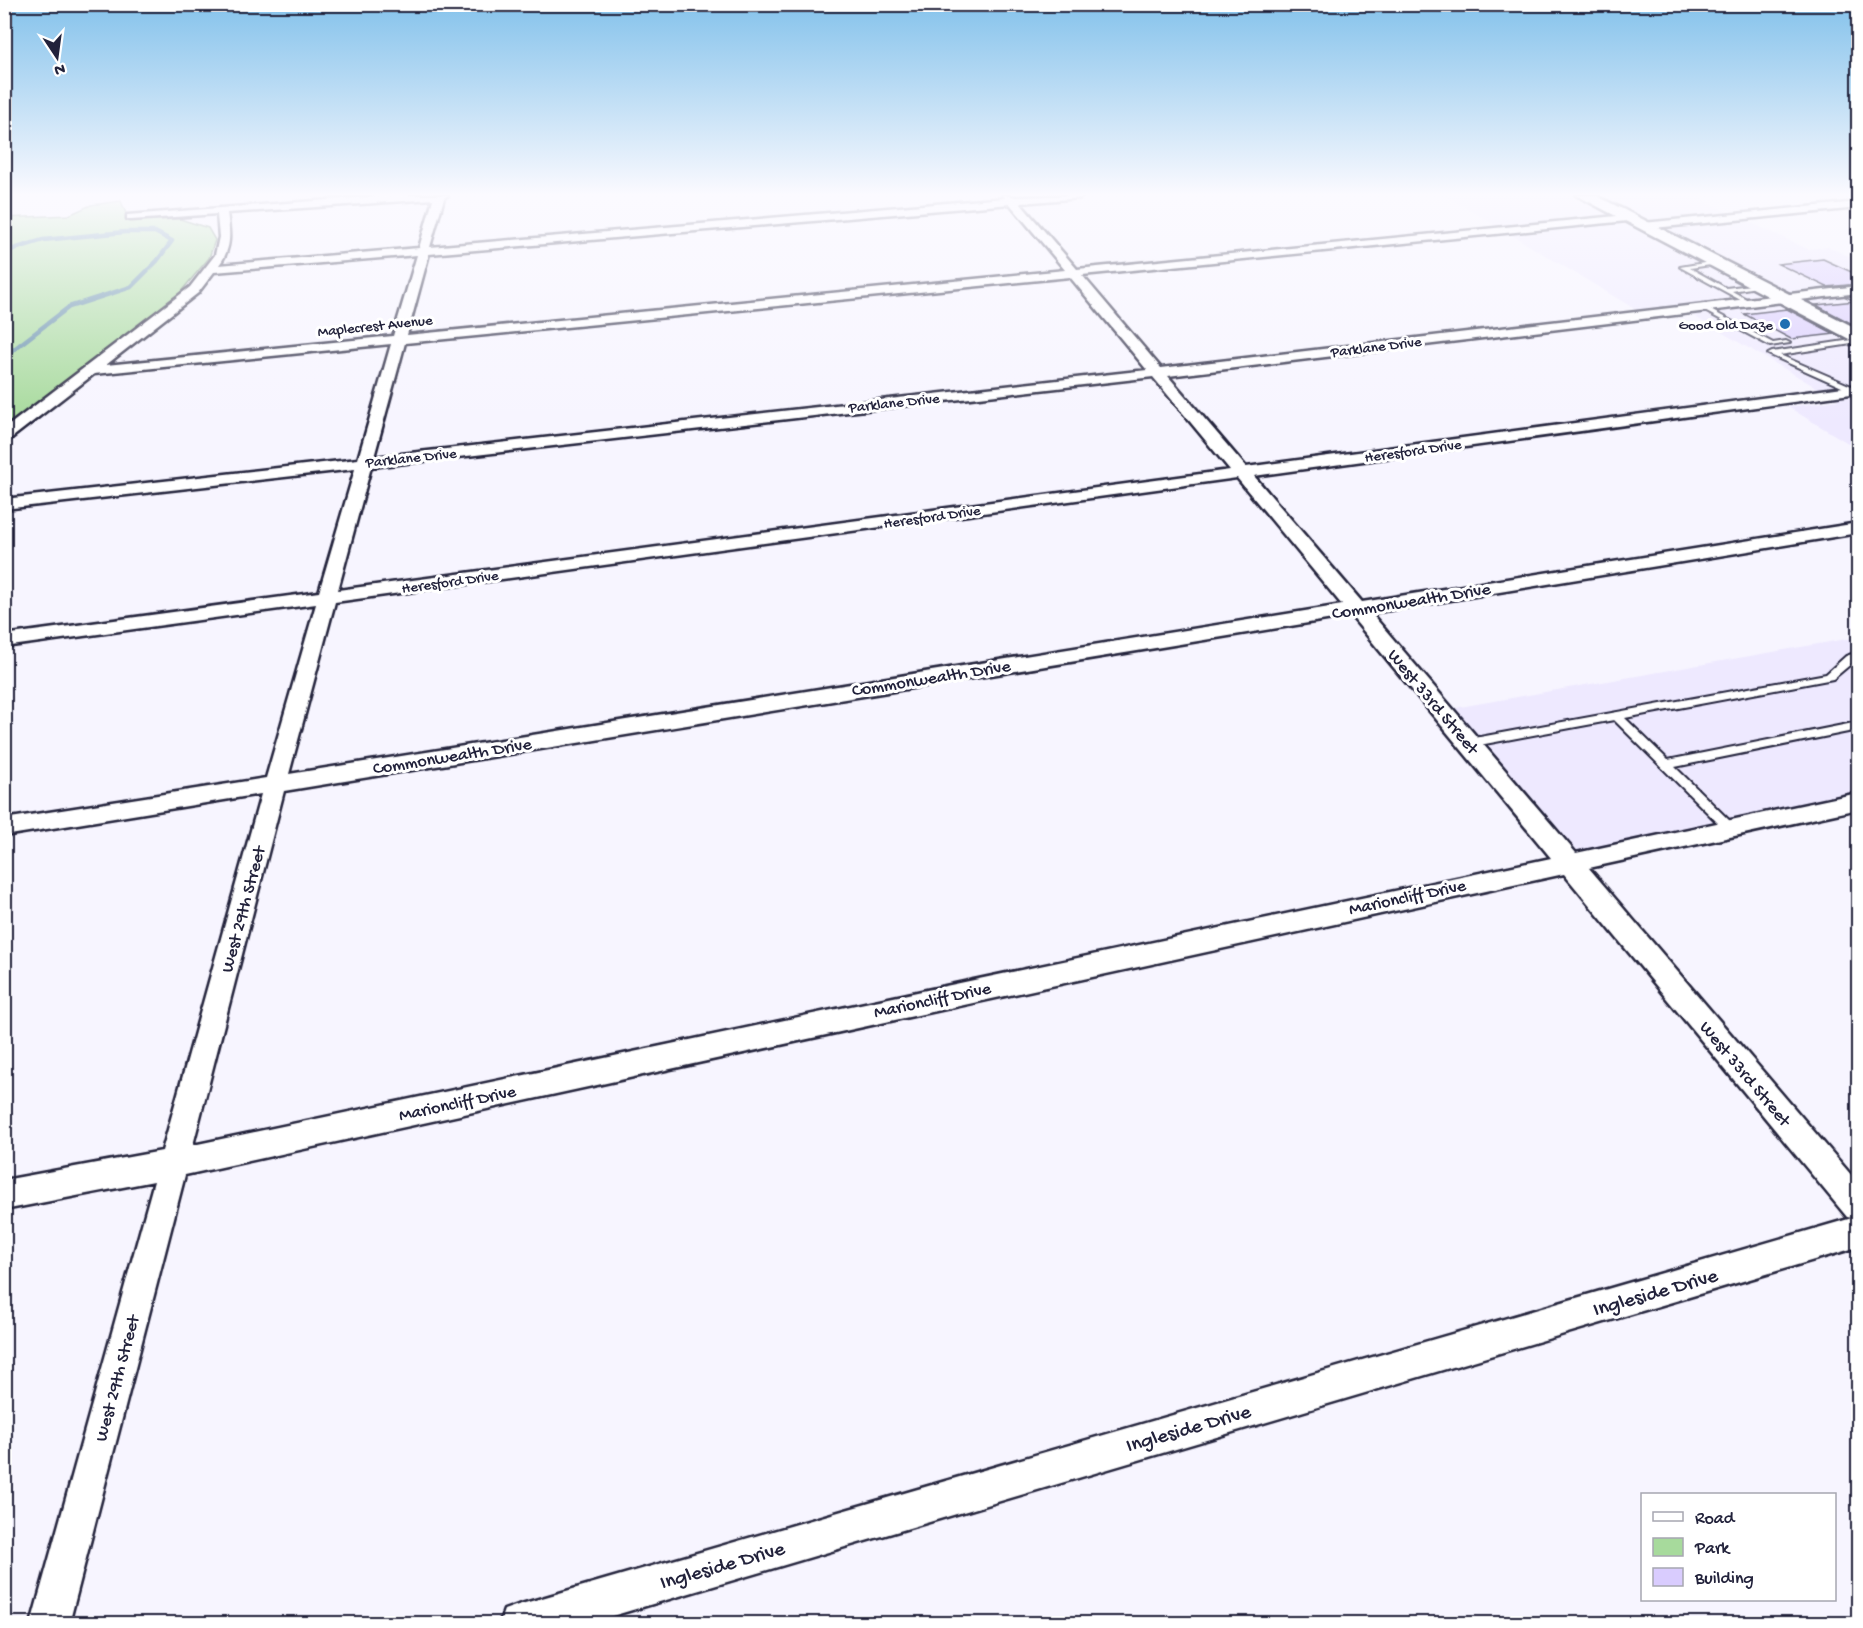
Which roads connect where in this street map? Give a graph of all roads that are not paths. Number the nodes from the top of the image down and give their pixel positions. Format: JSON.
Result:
{"nodes":[{"id":1,"x":208,"y":271,"type":"edge"},
{"id":2,"x":418,"y":271,"type":"edge"},
{"id":3,"x":1084,"y":271,"type":"edge"},
{"id":4,"x":1690,"y":271,"type":"edge"},
{"id":5,"x":1731,"y":271,"type":"edge"},
{"id":6,"x":1073,"y":272,"type":"junction"},
{"id":7,"x":1760,"y":286,"type":"junction"},
{"id":8,"x":1858,"y":289,"type":"edge"},
{"id":9,"x":1724,"y":290,"type":"junction"},
{"id":10,"x":1783,"y":297,"type":"junction"},
{"id":11,"x":1746,"y":301,"type":"junction"},
{"id":12,"x":1701,"y":307,"type":"junction"},
{"id":13,"x":1858,"y":337,"type":"edge"},
{"id":14,"x":399,"y":339,"type":"junction"},
{"id":15,"x":93,"y":370,"type":"junction"},
{"id":16,"x":1155,"y":373,"type":"junction"},
{"id":17,"x":1856,"y":390,"type":"edge"},
{"id":18,"x":4,"y":436,"type":"edge"},
{"id":19,"x":364,"y":462,"type":"junction"},
{"id":20,"x":1244,"y":473,"type":"junction"},
{"id":21,"x":4,"y":504,"type":"edge"},
{"id":22,"x":1858,"y":528,"type":"edge"},
{"id":23,"x":326,"y":598,"type":"junction"},
{"id":24,"x":1357,"y":608,"type":"junction"},
{"id":25,"x":4,"y":641,"type":"edge"},
{"id":26,"x":1858,"y":655,"type":"edge"},
{"id":27,"x":1616,"y":716,"type":"junction"},
{"id":28,"x":1858,"y":726,"type":"edge"},
{"id":29,"x":1469,"y":743,"type":"junction"},
{"id":30,"x":1666,"y":765,"type":"junction"},
{"id":31,"x":275,"y":784,"type":"junction"},
{"id":32,"x":1858,"y":801,"type":"edge"},
{"id":33,"x":4,"y":828,"type":"edge"},
{"id":34,"x":1730,"y":828,"type":"junction"},
{"id":35,"x":1569,"y":861,"type":"junction"},
{"id":36,"x":174,"y":1163,"type":"junction"},
{"id":37,"x":4,"y":1195,"type":"edge"},
{"id":38,"x":1858,"y":1206,"type":"edge"},
{"id":39,"x":1858,"y":1232,"type":"edge"},
{"id":40,"x":50,"y":1623,"type":"edge"},
{"id":41,"x":518,"y":1623,"type":"edge"}],
"edges":[{"from":1,"to":15,"type":"street"},
{"from":2,"to":14,"type":"street","name":"West 29th Street"},
{"from":3,"to":6,"type":"street","name":"Maplecrest Avenue"},
{"from":4,"to":9,"type":"lane"},
{"from":5,"to":7,"type":"main road"},
{"from":6,"to":14,"type":"street","name":"Maplecrest Avenue"},
{"from":6,"to":16,"type":"street","name":"West 33rd Street"},
{"from":7,"to":9,"type":"lane"},
{"from":7,"to":10,"type":"main road"},
{"from":8,"to":10,"type":"street","name":"Parklane Drive"},
{"from":9,"to":11,"type":"lane"},
{"from":10,"to":11,"type":"street","name":"Parklane Drive"},
{"from":10,"to":13,"type":"main road"},
{"from":11,"to":12,"type":"street","name":"Parklane Drive"},
{"from":12,"to":13,"type":"lane"},
{"from":12,"to":16,"type":"street","name":"Parklane Drive"},
{"from":13,"to":17,"type":"lane"},
{"from":14,"to":15,"type":"street","name":"Maplecrest Avenue"},
{"from":14,"to":19,"type":"street","name":"West 29th Street"},
{"from":15,"to":18,"type":"street"},
{"from":16,"to":19,"type":"street","name":"Parklane Drive"},
{"from":16,"to":20,"type":"street","name":"West 33rd Street"},
{"from":17,"to":20,"type":"street","name":"Heresford Drive"},
{"from":19,"to":21,"type":"street","name":"Parklane Drive"},
{"from":19,"to":23,"type":"street","name":"West 29th Street"},
{"from":20,"to":23,"type":"street","name":"Heresford Drive"},
{"from":20,"to":24,"type":"street","name":"West 33rd Street"},
{"from":22,"to":24,"type":"street","name":"Commonwealth Drive"},
{"from":23,"to":25,"type":"street","name":"Heresford Drive"},
{"from":23,"to":31,"type":"street","name":"West 29th Street"},
{"from":24,"to":29,"type":"street","name":"West 33rd Street"},
{"from":24,"to":31,"type":"street","name":"Commonwealth Drive"},
{"from":26,"to":27,"type":"lane"},
{"from":27,"to":29,"type":"lane"},
{"from":27,"to":30,"type":"lane"},
{"from":28,"to":30,"type":"lane"},
{"from":29,"to":35,"type":"street","name":"West 33rd Street"},
{"from":30,"to":34,"type":"lane"},
{"from":31,"to":33,"type":"street","name":"Commonwealth Drive"},
{"from":31,"to":36,"type":"street","name":"West 29th Street"},
{"from":32,"to":34,"type":"street","name":"Marioncliff Drive"},
{"from":34,"to":35,"type":"street","name":"Marioncliff Drive"},
{"from":35,"to":36,"type":"street","name":"Marioncliff Drive"},
{"from":35,"to":38,"type":"street","name":"West 33rd Street"},
{"from":36,"to":37,"type":"street","name":"Marioncliff Drive"},
{"from":36,"to":40,"type":"street","name":"West 29th Street"},
{"from":39,"to":41,"type":"street","name":"Ingleside Drive"}]}
